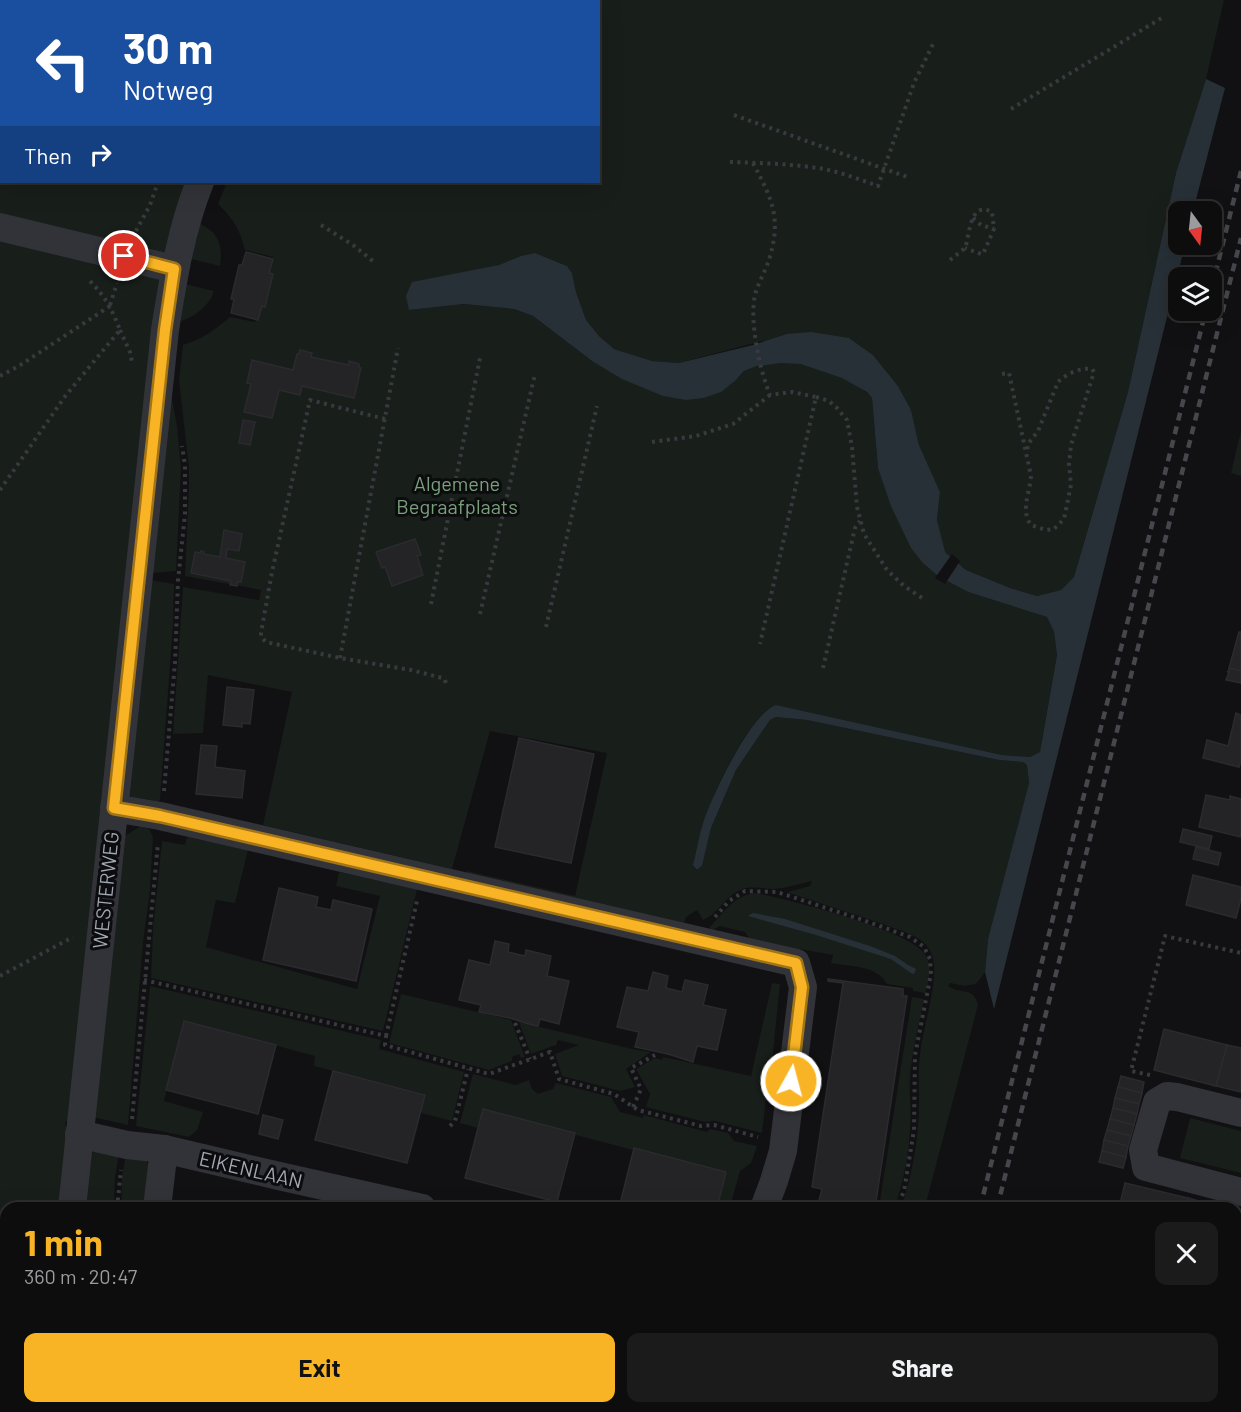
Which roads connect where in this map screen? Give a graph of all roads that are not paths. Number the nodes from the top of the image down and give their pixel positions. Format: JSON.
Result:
{"nodes":[{"id":1,"x":200,"y":183,"type":"edge"},
{"id":2,"x":0,"y":227,"type":"edge"},
{"id":3,"x":174,"y":269,"type":"junction"},
{"id":4,"x":114,"y":808,"type":"junction"},
{"id":5,"x":1241,"y":1113,"type":"edge"},
{"id":6,"x":79,"y":1134,"type":"junction"},
{"id":7,"x":164,"y":1149,"type":"junction"},
{"id":8,"x":1241,"y":1192,"type":"edge"},
{"id":9,"x":73,"y":1202,"type":"edge"},
{"id":10,"x":159,"y":1202,"type":"edge"},
{"id":11,"x":395,"y":1202,"type":"edge"},
{"id":12,"x":766,"y":1202,"type":"edge"}],
"edges":[{"from":1,"to":3,"type":"street","name":"WESTERWEG"},
{"from":2,"to":3,"type":"street"},
{"from":3,"to":4,"type":"street","name":"WESTERWEG"},
{"from":4,"to":6,"type":"street","name":"WESTERWEG"},
{"from":4,"to":12,"type":"street"},
{"from":5,"to":8,"type":"street"},
{"from":6,"to":7,"type":"street","name":"EIKENLAAN"},
{"from":6,"to":9,"type":"street","name":"WESTERWEG"},
{"from":7,"to":10,"type":"street"},
{"from":7,"to":11,"type":"street","name":"EIKENLAAN"}]}
